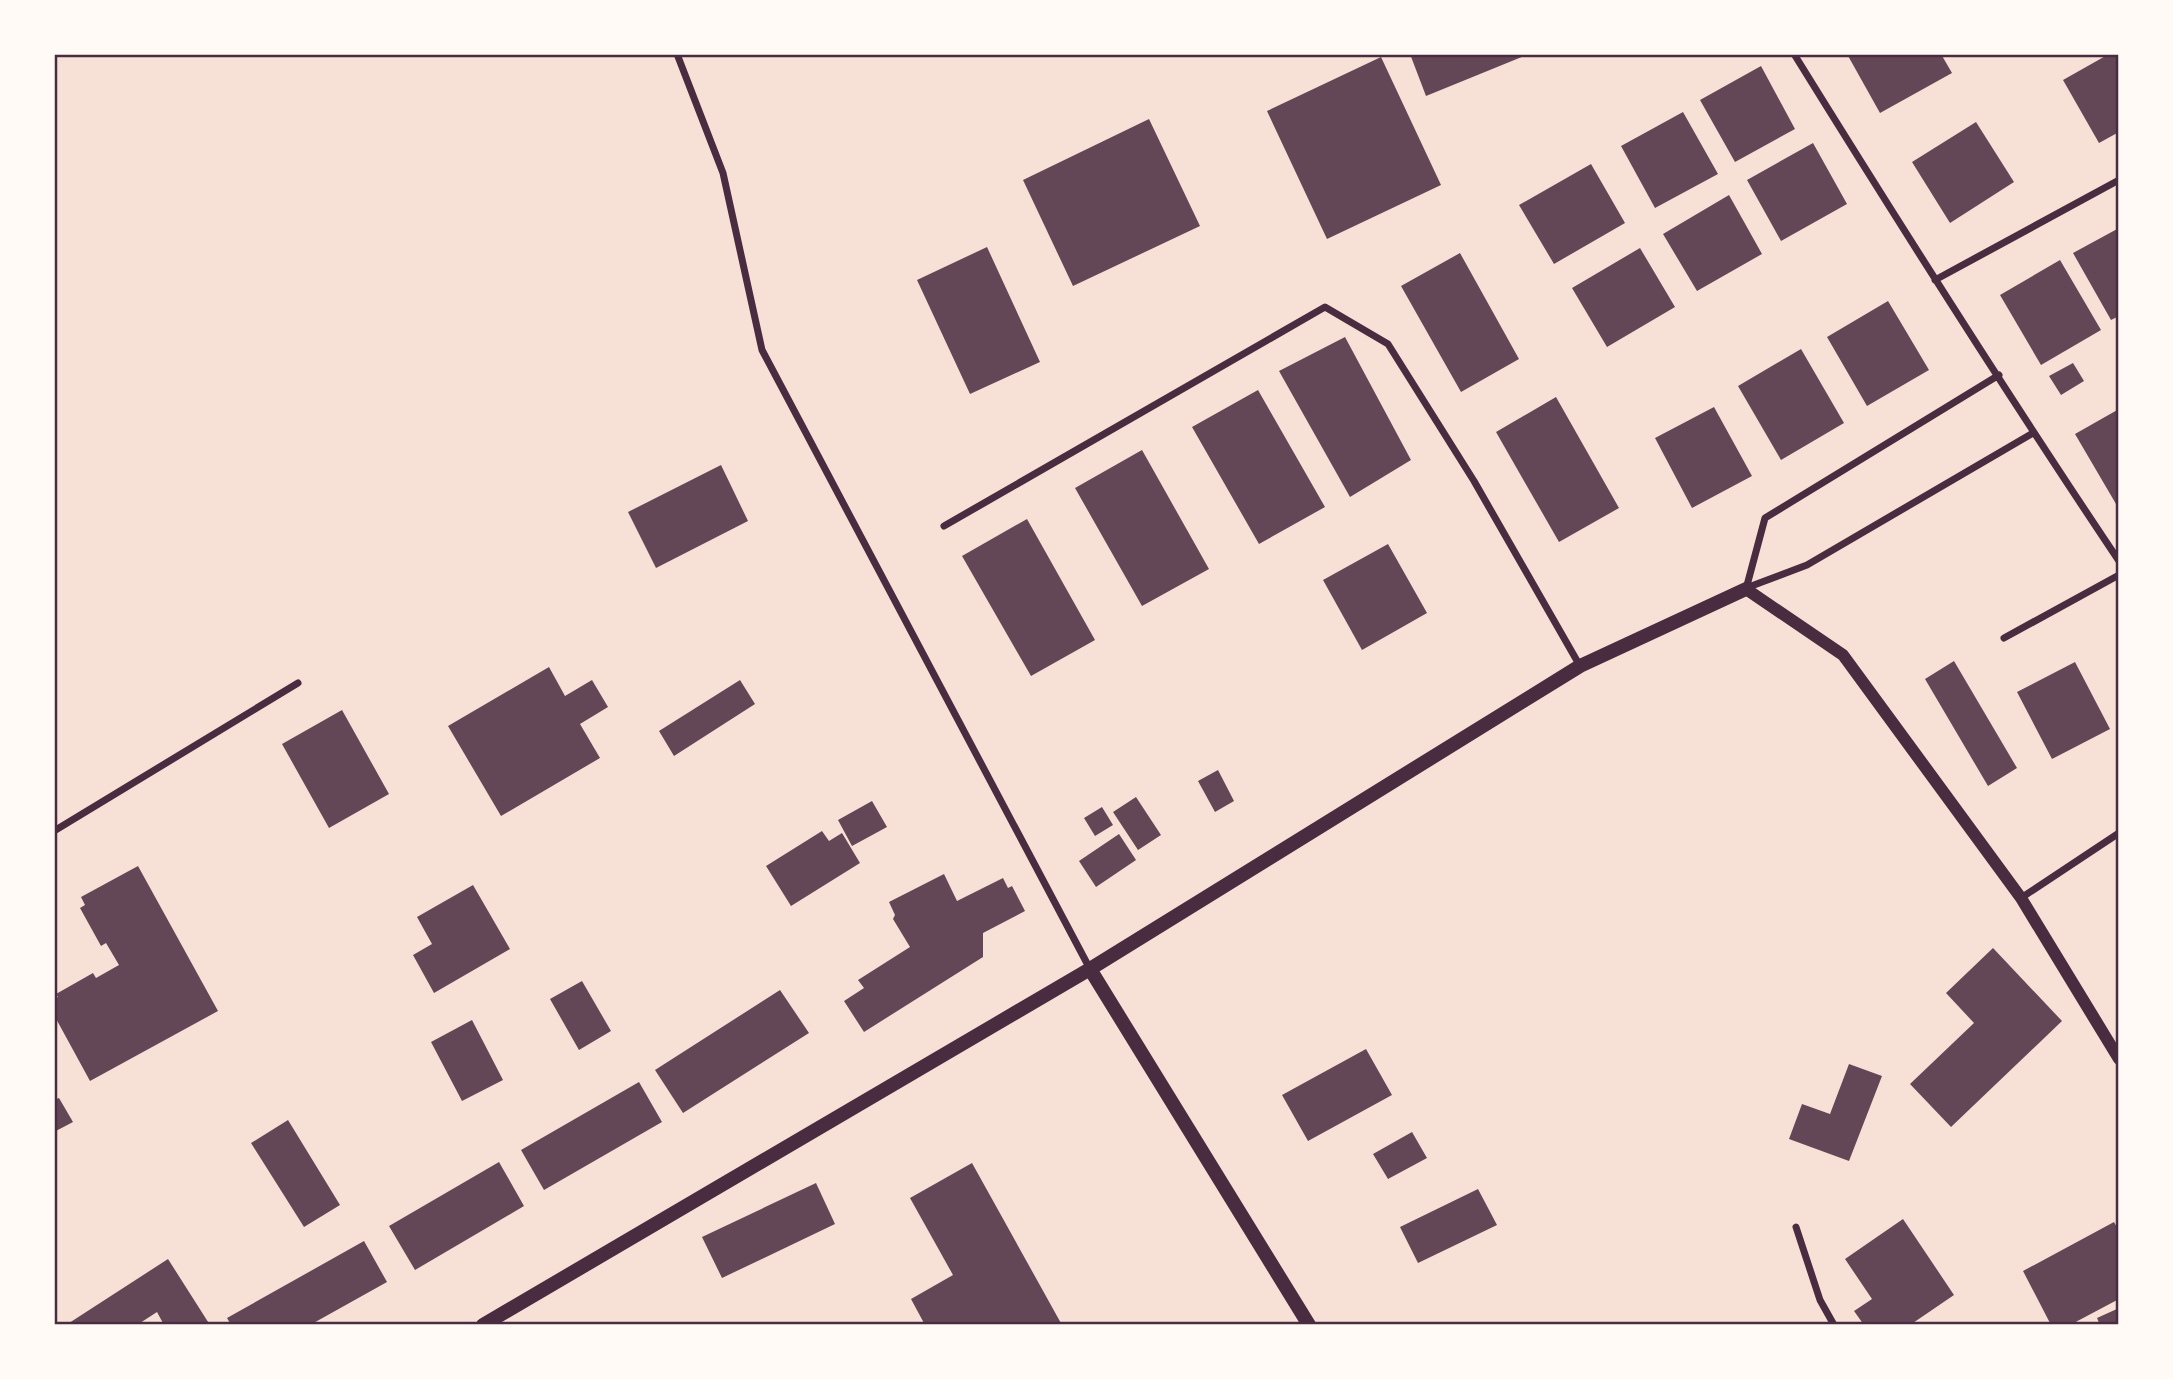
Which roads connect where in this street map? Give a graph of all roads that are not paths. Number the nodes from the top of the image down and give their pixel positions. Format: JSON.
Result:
{"nodes":[{"id":1,"x":677,"y":54,"type":"edge"},
{"id":2,"x":1794,"y":54,"type":"edge"},
{"id":3,"x":2119,"y":180,"type":"edge"},
{"id":4,"x":1935,"y":280,"type":"junction"},
{"id":5,"x":1999,"y":375,"type":"junction"},
{"id":6,"x":2033,"y":433,"type":"junction"},
{"id":7,"x":944,"y":526,"type":"dead end"},
{"id":8,"x":2119,"y":561,"type":"edge"},
{"id":9,"x":2119,"y":575,"type":"edge"},
{"id":10,"x":1746,"y":589,"type":"junction"},
{"id":11,"x":2004,"y":638,"type":"dead end"},
{"id":12,"x":1580,"y":666,"type":"junction"},
{"id":13,"x":298,"y":682,"type":"dead end"},
{"id":14,"x":54,"y":831,"type":"edge"},
{"id":15,"x":2119,"y":833,"type":"edge"},
{"id":16,"x":2021,"y":898,"type":"junction"},
{"id":17,"x":1090,"y":969,"type":"junction"},
{"id":18,"x":2119,"y":1059,"type":"edge"},
{"id":19,"x":1796,"y":1227,"type":"dead end"},
{"id":20,"x":483,"y":1325,"type":"edge"},
{"id":21,"x":1309,"y":1325,"type":"edge"},
{"id":22,"x":1835,"y":1325,"type":"edge"}],
"edges":[{"from":1,"to":17,"type":"street"},
{"from":2,"to":4,"type":"street"},
{"from":3,"to":4,"type":"street"},
{"from":4,"to":5,"type":"street"},
{"from":5,"to":6,"type":"street"},
{"from":5,"to":10,"type":"street"},
{"from":6,"to":8,"type":"street"},
{"from":6,"to":10,"type":"street"},
{"from":7,"to":12,"type":"street"},
{"from":9,"to":11,"type":"street"},
{"from":10,"to":12,"type":"main road"},
{"from":10,"to":16,"type":"street"},
{"from":12,"to":17,"type":"main road"},
{"from":13,"to":14,"type":"street"},
{"from":15,"to":16,"type":"street"},
{"from":16,"to":18,"type":"street"},
{"from":17,"to":20,"type":"main road"},
{"from":17,"to":21,"type":"main road"},
{"from":19,"to":22,"type":"street"}]}
